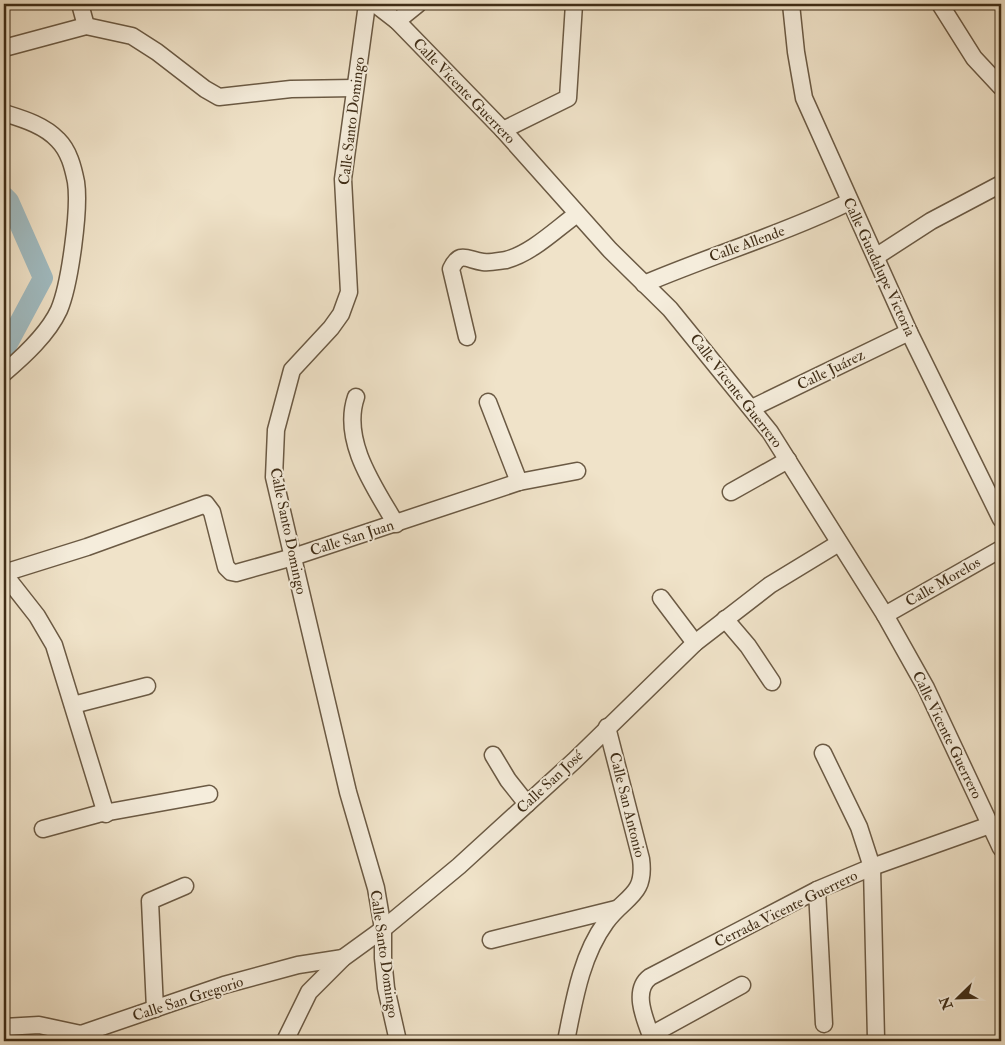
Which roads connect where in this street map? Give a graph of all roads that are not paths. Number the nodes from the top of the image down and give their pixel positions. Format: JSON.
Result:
{"nodes":[{"id":1,"x":80,"y":4,"type":"edge"},
{"id":2,"x":367,"y":4,"type":"edge"},
{"id":3,"x":375,"y":4,"type":"edge"},
{"id":4,"x":418,"y":4,"type":"edge"},
{"id":5,"x":574,"y":4,"type":"edge"},
{"id":6,"x":791,"y":4,"type":"edge"},
{"id":7,"x":940,"y":4,"type":"edge"},
{"id":8,"x":397,"y":21,"type":"junction"},
{"id":9,"x":86,"y":26,"type":"junction"},
{"id":10,"x":4,"y":48,"type":"edge"},
{"id":11,"x":1001,"y":87,"type":"edge"},
{"id":12,"x":355,"y":88,"type":"junction"},
{"id":13,"x":4,"y":113,"type":"edge"},
{"id":14,"x":502,"y":130,"type":"junction"},
{"id":15,"x":1001,"y":184,"type":"edge"},
{"id":16,"x":849,"y":202,"type":"junction"},
{"id":17,"x":577,"y":214,"type":"junction"},
{"id":18,"x":877,"y":256,"type":"junction"},
{"id":19,"x":644,"y":284,"type":"junction"},
{"id":20,"x":909,"y":332,"type":"junction"},
{"id":21,"x":467,"y":337,"type":"dead end"},
{"id":22,"x":4,"y":373,"type":"edge"},
{"id":23,"x":356,"y":398,"type":"dead end"},
{"id":24,"x":488,"y":402,"type":"dead end"},
{"id":25,"x":752,"y":408,"type":"junction"},
{"id":26,"x":788,"y":460,"type":"junction"},
{"id":27,"x":577,"y":471,"type":"dead end"},
{"id":28,"x":519,"y":482,"type":"junction"},
{"id":29,"x":731,"y":492,"type":"dead end"},
{"id":30,"x":1001,"y":517,"type":"edge"},
{"id":31,"x":396,"y":524,"type":"junction"},
{"id":32,"x":839,"y":543,"type":"junction"},
{"id":33,"x":1001,"y":549,"type":"edge"},
{"id":34,"x":293,"y":557,"type":"junction"},
{"id":35,"x":4,"y":573,"type":"edge"},
{"id":36,"x":661,"y":598,"type":"dead end"},
{"id":37,"x":885,"y":615,"type":"junction"},
{"id":38,"x":725,"y":620,"type":"junction"},
{"id":39,"x":695,"y":643,"type":"junction"},
{"id":40,"x":772,"y":682,"type":"dead end"},
{"id":41,"x":146,"y":686,"type":"dead end"},
{"id":42,"x":73,"y":705,"type":"junction"},
{"id":43,"x":607,"y":727,"type":"junction"},
{"id":44,"x":823,"y":753,"type":"dead end"},
{"id":45,"x":493,"y":755,"type":"dead end"},
{"id":46,"x":209,"y":794,"type":"dead end"},
{"id":47,"x":526,"y":804,"type":"junction"},
{"id":48,"x":106,"y":814,"type":"junction"},
{"id":49,"x":990,"y":825,"type":"junction"},
{"id":50,"x":43,"y":829,"type":"dead end"},
{"id":51,"x":1001,"y":848,"type":"edge"},
{"id":52,"x":872,"y":867,"type":"junction"},
{"id":53,"x":184,"y":886,"type":"dead end"},
{"id":54,"x":818,"y":890,"type":"junction"},
{"id":55,"x":616,"y":909,"type":"junction"},
{"id":56,"x":383,"y":929,"type":"junction"},
{"id":57,"x":491,"y":940,"type":"dead end"},
{"id":58,"x":343,"y":958,"type":"junction"},
{"id":59,"x":742,"y":985,"type":"dead end"},
{"id":60,"x":155,"y":1009,"type":"junction"},
{"id":61,"x":824,"y":1024,"type":"dead end"},
{"id":62,"x":4,"y":1027,"type":"edge"},
{"id":63,"x":652,"y":1038,"type":"edge"},
{"id":64,"x":876,"y":1039,"type":"dead end"},
{"id":65,"x":284,"y":1041,"type":"edge"},
{"id":66,"x":398,"y":1041,"type":"edge"},
{"id":67,"x":566,"y":1041,"type":"edge"}],
"edges":[{"from":1,"to":9,"type":"street"},
{"from":2,"to":12,"type":"street","name":"Calle Santo Domingo"},
{"from":3,"to":8,"type":"street","name":"Calle Vicente Guerrero"},
{"from":4,"to":8,"type":"street"},
{"from":5,"to":14,"type":"street"},
{"from":6,"to":16,"type":"street","name":"Calle Guadalupe Victoria"},
{"from":7,"to":11,"type":"street"},
{"from":8,"to":14,"type":"street","name":"Calle Vicente Guerrero"},
{"from":9,"to":10,"type":"street"},
{"from":9,"to":12,"type":"street"},
{"from":12,"to":34,"type":"street","name":"Calle Santo Domingo"},
{"from":13,"to":22,"type":"street"},
{"from":14,"to":17,"type":"street","name":"Calle Vicente Guerrero"},
{"from":15,"to":18,"type":"street"},
{"from":16,"to":18,"type":"street","name":"Calle Guadalupe Victoria"},
{"from":16,"to":19,"type":"street","name":"Calle Allende"},
{"from":17,"to":19,"type":"street","name":"Calle Vicente Guerrero"},
{"from":17,"to":21,"type":"street"},
{"from":18,"to":20,"type":"street","name":"Calle Guadalupe Victoria"},
{"from":19,"to":25,"type":"street","name":"Calle Vicente Guerrero"},
{"from":20,"to":25,"type":"street","name":"Calle Juárez"},
{"from":20,"to":30,"type":"street","name":"Calle Guadalupe Victoria"},
{"from":23,"to":31,"type":"street"},
{"from":24,"to":28,"type":"street"},
{"from":25,"to":26,"type":"street","name":"Calle Vicente Guerrero"},
{"from":26,"to":29,"type":"street"},
{"from":26,"to":32,"type":"street","name":"Calle Vicente Guerrero"},
{"from":27,"to":28,"type":"street","name":"Calle San Juan"},
{"from":28,"to":31,"type":"street","name":"Calle San Juan"},
{"from":31,"to":34,"type":"street","name":"Calle San Juan"},
{"from":32,"to":37,"type":"street","name":"Calle Vicente Guerrero"},
{"from":32,"to":38,"type":"street","name":"Calle San José"},
{"from":33,"to":37,"type":"street","name":"Calle Morelos"},
{"from":34,"to":35,"type":"street","name":"Calle San Juan"},
{"from":34,"to":56,"type":"street","name":"Calle Santo Domingo"},
{"from":35,"to":42,"type":"street","name":"Calle San Juan"},
{"from":36,"to":39,"type":"street"},
{"from":37,"to":49,"type":"street","name":"Calle Vicente Guerrero"},
{"from":38,"to":39,"type":"street","name":"Calle San José"},
{"from":38,"to":40,"type":"street"},
{"from":39,"to":43,"type":"street","name":"Calle San José"},
{"from":41,"to":42,"type":"street"},
{"from":42,"to":48,"type":"street","name":"Calle San Juan"},
{"from":43,"to":47,"type":"street","name":"Calle San José"},
{"from":43,"to":55,"type":"street","name":"Calle San Antonio"},
{"from":44,"to":52,"type":"street"},
{"from":45,"to":47,"type":"street"},
{"from":46,"to":48,"type":"street"},
{"from":47,"to":56,"type":"street","name":"Calle San José"},
{"from":48,"to":50,"type":"street"},
{"from":49,"to":51,"type":"street","name":"Calle Vicente Guerrero"},
{"from":49,"to":52,"type":"street","name":"Cerrada Vicente Guerrero"},
{"from":52,"to":54,"type":"street","name":"Cerrada Vicente Guerrero"},
{"from":52,"to":64,"type":"street"},
{"from":53,"to":60,"type":"street"},
{"from":54,"to":61,"type":"street"},
{"from":54,"to":63,"type":"street","name":"Cerrada Vicente Guerrero"},
{"from":55,"to":57,"type":"street"},
{"from":55,"to":67,"type":"street","name":"Calle San Antonio"},
{"from":56,"to":58,"type":"street","name":"Calle San José"},
{"from":56,"to":66,"type":"street","name":"Calle Santo Domingo"},
{"from":58,"to":60,"type":"street","name":"Calle San Gregorio"},
{"from":58,"to":65,"type":"street","name":"Calle San José"},
{"from":59,"to":63,"type":"street"},
{"from":60,"to":62,"type":"street","name":"Calle San Gregorio"}]}
